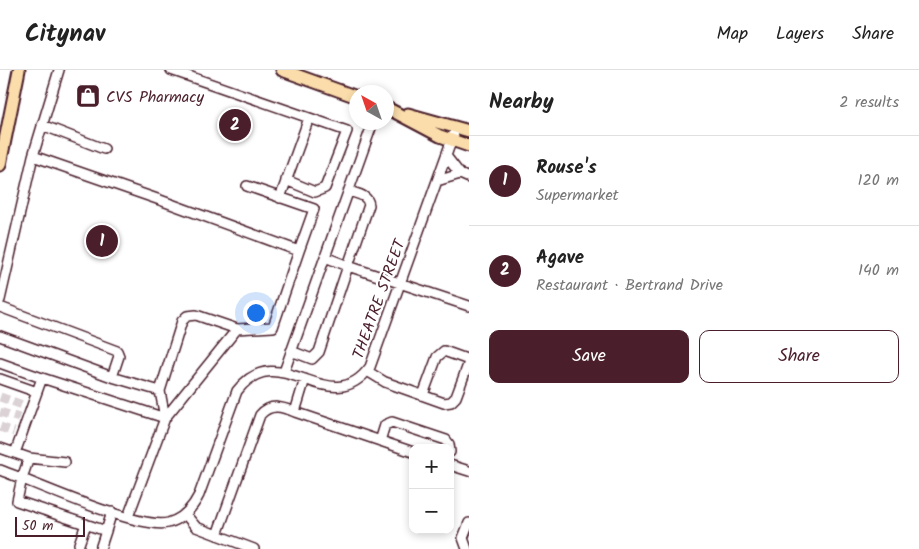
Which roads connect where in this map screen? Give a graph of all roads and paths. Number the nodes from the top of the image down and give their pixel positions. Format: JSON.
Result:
{"nodes":[{"id":1,"x":19,"y":70,"type":"edge"},
{"id":2,"x":59,"y":70,"type":"edge"},
{"id":3,"x":171,"y":70,"type":"edge"},
{"id":4,"x":282,"y":70,"type":"edge"},
{"id":5,"x":349,"y":94,"type":"edge"},
{"id":6,"x":394,"y":109,"type":"edge"},
{"id":7,"x":394,"y":111,"type":"edge"},
{"id":8,"x":5,"y":118,"type":"edge"},
{"id":9,"x":309,"y":118,"type":"junction"},
{"id":10,"x":42,"y":126,"type":"junction"},
{"id":11,"x":456,"y":128,"type":"junction"},
{"id":12,"x":370,"y":130,"type":"edge"},
{"id":13,"x":469,"y":132,"type":"edge"},
{"id":14,"x":452,"y":140,"type":"junction"},
{"id":15,"x":469,"y":146,"type":"edge"},
{"id":16,"x":104,"y":149,"type":"dead end"},
{"id":17,"x":33,"y":156,"type":"junction"},
{"id":18,"x":446,"y":156,"type":"junction"},
{"id":19,"x":0,"y":165,"type":"edge"},
{"id":20,"x":460,"y":174,"type":"junction"},
{"id":21,"x":469,"y":178,"type":"edge"},
{"id":22,"x":286,"y":180,"type":"junction"},
{"id":23,"x":437,"y":181,"type":"junction"},
{"id":24,"x":247,"y":186,"type":"dead end"},
{"id":25,"x":349,"y":191,"type":"junction"},
{"id":26,"x":280,"y":198,"type":"junction"},
{"id":27,"x":299,"y":250,"type":"junction"},
{"id":28,"x":325,"y":257,"type":"junction"},
{"id":29,"x":348,"y":266,"type":"junction"},
{"id":30,"x":401,"y":283,"type":"junction"},
{"id":31,"x":0,"y":300,"type":"edge"},
{"id":32,"x":469,"y":306,"type":"edge"},
{"id":33,"x":0,"y":307,"type":"edge"},
{"id":34,"x":237,"y":330,"type":"junction"},
{"id":35,"x":0,"y":336,"type":"edge"},
{"id":36,"x":291,"y":351,"type":"junction"},
{"id":37,"x":469,"y":361,"type":"edge"},
{"id":38,"x":0,"y":363,"type":"edge"},
{"id":39,"x":367,"y":371,"type":"junction"},
{"id":40,"x":284,"y":372,"type":"junction"},
{"id":41,"x":112,"y":377,"type":"junction"},
{"id":42,"x":42,"y":378,"type":"junction"},
{"id":43,"x":0,"y":379,"type":"edge"},
{"id":44,"x":305,"y":379,"type":"junction"},
{"id":45,"x":160,"y":391,"type":"junction"},
{"id":46,"x":37,"y":392,"type":"junction"},
{"id":47,"x":423,"y":395,"type":"junction"},
{"id":48,"x":295,"y":412,"type":"junction"},
{"id":49,"x":165,"y":418,"type":"junction"},
{"id":50,"x":380,"y":441,"type":"junction"},
{"id":51,"x":449,"y":444,"type":"edge"},
{"id":52,"x":0,"y":448,"type":"edge"},
{"id":53,"x":409,"y":451,"type":"edge"},
{"id":54,"x":15,"y":453,"type":"junction"},
{"id":55,"x":29,"y":458,"type":"junction"},
{"id":56,"x":65,"y":462,"type":"dead end"},
{"id":57,"x":454,"y":466,"type":"edge"},
{"id":58,"x":0,"y":470,"type":"edge"},
{"id":59,"x":469,"y":471,"type":"edge"},
{"id":60,"x":22,"y":478,"type":"junction"},
{"id":61,"x":112,"y":512,"type":"junction"},
{"id":62,"x":186,"y":514,"type":"junction"},
{"id":63,"x":128,"y":517,"type":"junction"},
{"id":64,"x":469,"y":523,"type":"edge"},
{"id":65,"x":86,"y":524,"type":"junction"},
{"id":66,"x":106,"y":531,"type":"junction"},
{"id":67,"x":216,"y":535,"type":"junction"},
{"id":68,"x":79,"y":544,"type":"dead end"},
{"id":69,"x":100,"y":549,"type":"edge"},
{"id":70,"x":254,"y":549,"type":"edge"},
{"id":71,"x":467,"y":549,"type":"edge"}],
"edges":[{"from":1,"to":8,"type":"main road"},
{"from":2,"to":10,"type":"street"},
{"from":3,"to":9,"type":"street"},
{"from":4,"to":5,"type":"main road"},
{"from":6,"to":11,"type":"main road"},
{"from":7,"to":14,"type":"main road"},
{"from":8,"to":19,"type":"main road"},
{"from":9,"to":22,"type":"street"},
{"from":9,"to":22,"type":"street"},
{"from":10,"to":16,"type":"street"},
{"from":10,"to":17,"type":"street"},
{"from":11,"to":13,"type":"main road"},
{"from":11,"to":14,"type":"street","name":"THEATRE STREET"},
{"from":12,"to":25,"type":"street"},
{"from":14,"to":15,"type":"main road"},
{"from":14,"to":18,"type":"street","name":"THEATRE STREET"},
{"from":17,"to":27,"type":"street"},
{"from":17,"to":31,"type":"street"},
{"from":18,"to":20,"type":"street"},
{"from":18,"to":23,"type":"street","name":"THEATRE STREET"},
{"from":20,"to":21,"type":"street"},
{"from":20,"to":23,"type":"street"},
{"from":22,"to":26,"type":"street"},
{"from":23,"to":30,"type":"street","name":"THEATRE STREET"},
{"from":24,"to":26,"type":"street"},
{"from":25,"to":28,"type":"street"},
{"from":25,"to":29,"type":"street"},
{"from":26,"to":27,"type":"street"},
{"from":27,"to":34,"type":"street"},
{"from":28,"to":29,"type":"street"},
{"from":28,"to":36,"type":"street"},
{"from":29,"to":30,"type":"street"},
{"from":29,"to":36,"type":"street"},
{"from":30,"to":32,"type":"street"},
{"from":30,"to":39,"type":"street","name":"THEATRE STREET"},
{"from":33,"to":41,"type":"street"},
{"from":34,"to":45,"type":"street"},
{"from":34,"to":49,"type":"street"},
{"from":35,"to":41,"type":"street"},
{"from":36,"to":40,"type":"street"},
{"from":37,"to":47,"type":"street"},
{"from":37,"to":47,"type":"street"},
{"from":38,"to":42,"type":"street"},
{"from":39,"to":44,"type":"street","name":"THEATRE STREET"},
{"from":39,"to":47,"type":"street"},
{"from":40,"to":44,"type":"street","name":"THEATRE STREET"},
{"from":40,"to":62,"type":"street","name":"THEATRE STREET"},
{"from":41,"to":45,"type":"street"},
{"from":42,"to":46,"type":"street"},
{"from":42,"to":49,"type":"street"},
{"from":43,"to":46,"type":"street"},
{"from":44,"to":48,"type":"street"},
{"from":45,"to":49,"type":"street"},
{"from":46,"to":54,"type":"street"},
{"from":48,"to":50,"type":"street"},
{"from":48,"to":67,"type":"street"},
{"from":49,"to":63,"type":"street"},
{"from":50,"to":51,"type":"street"},
{"from":50,"to":53,"type":"street"},
{"from":52,"to":54,"type":"street"},
{"from":54,"to":55,"type":"street"},
{"from":55,"to":56,"type":"street"},
{"from":55,"to":60,"type":"street"},
{"from":57,"to":59,"type":"street"},
{"from":58,"to":60,"type":"street"},
{"from":60,"to":61,"type":"street"},
{"from":60,"to":65,"type":"street"},
{"from":61,"to":63,"type":"street"},
{"from":61,"to":66,"type":"street"},
{"from":62,"to":63,"type":"street"},
{"from":62,"to":67,"type":"street"},
{"from":64,"to":71,"type":"street"},
{"from":65,"to":66,"type":"street"},
{"from":65,"to":68,"type":"street"},
{"from":66,"to":69,"type":"street"},
{"from":67,"to":70,"type":"street"}]}
